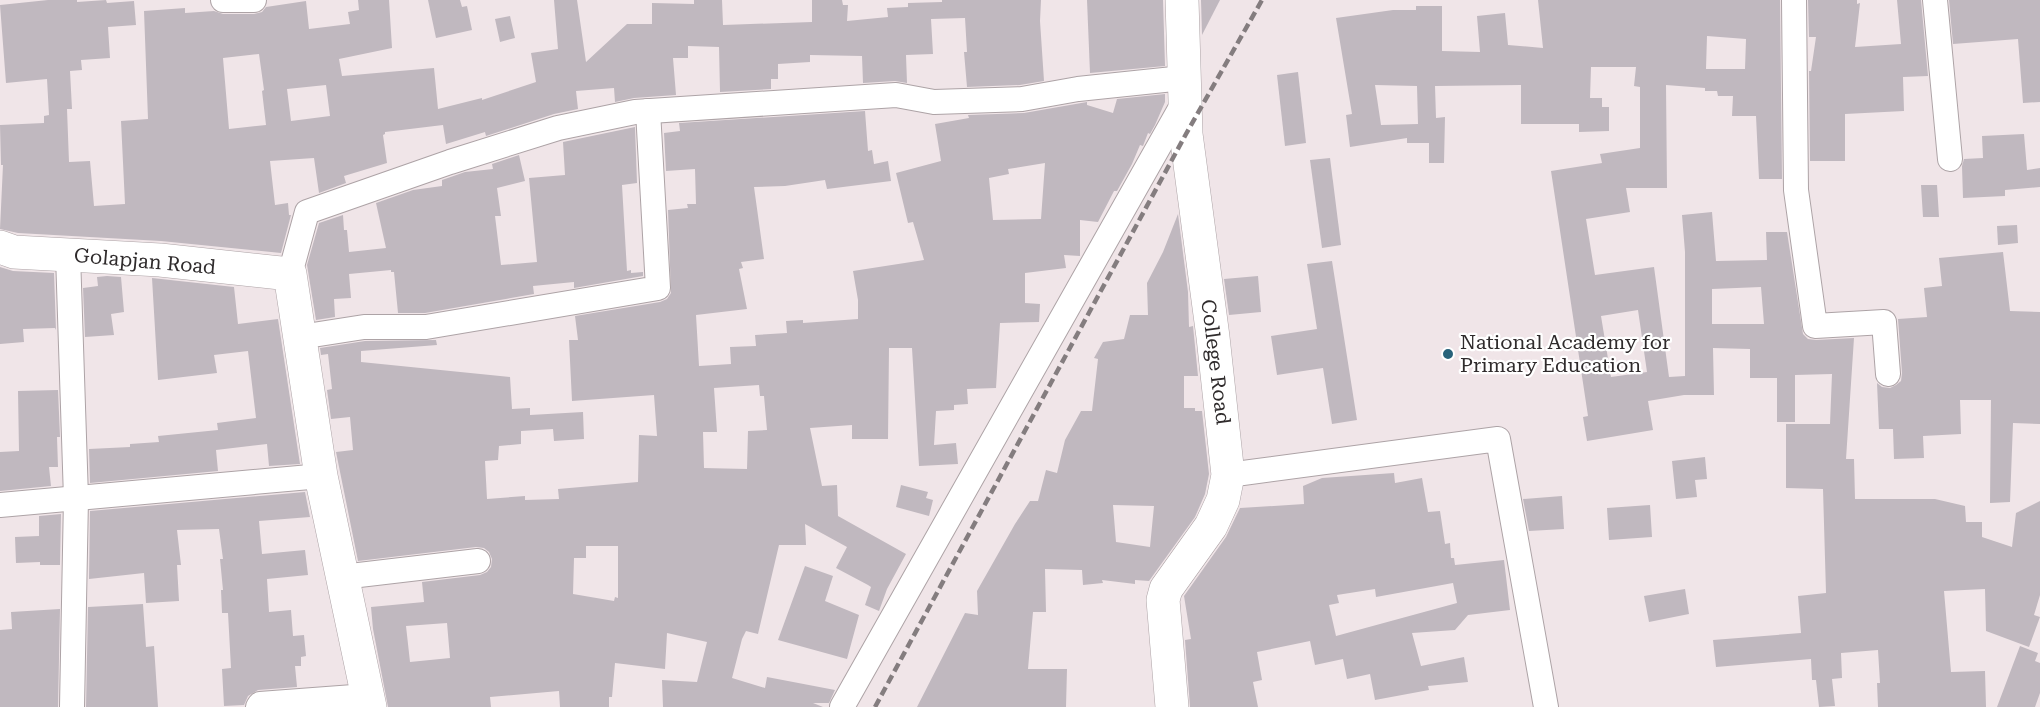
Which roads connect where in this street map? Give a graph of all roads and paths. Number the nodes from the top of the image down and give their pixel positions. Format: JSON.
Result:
{"nodes":[{"id":1,"x":223,"y":0,"type":"edge"},
{"id":2,"x":254,"y":0,"type":"edge"},
{"id":3,"x":1182,"y":0,"type":"edge"},
{"id":4,"x":1794,"y":0,"type":"edge"},
{"id":5,"x":1935,"y":0,"type":"edge"},
{"id":6,"x":1184,"y":90,"type":"junction"},
{"id":7,"x":648,"y":111,"type":"junction"},
{"id":8,"x":1950,"y":159,"type":"dead end"},
{"id":9,"x":0,"y":247,"type":"edge"},
{"id":10,"x":68,"y":255,"type":"junction"},
{"id":11,"x":290,"y":274,"type":"junction"},
{"id":12,"x":300,"y":337,"type":"junction"},
{"id":13,"x":1888,"y":374,"type":"dead end"},
{"id":14,"x":1228,"y":475,"type":"junction"},
{"id":15,"x":321,"y":476,"type":"junction"},
{"id":16,"x":76,"y":498,"type":"junction"},
{"id":17,"x":0,"y":505,"type":"edge"},
{"id":18,"x":478,"y":561,"type":"dead end"},
{"id":19,"x":342,"y":577,"type":"junction"},
{"id":20,"x":369,"y":702,"type":"edge"},
{"id":21,"x":72,"y":707,"type":"edge"},
{"id":22,"x":258,"y":707,"type":"edge"},
{"id":23,"x":842,"y":707,"type":"edge"},
{"id":24,"x":1172,"y":707,"type":"edge"},
{"id":25,"x":1546,"y":707,"type":"edge"}],
"edges":[{"from":1,"to":2,"type":"street"},
{"from":3,"to":6,"type":"street","name":"College Road"},
{"from":4,"to":13,"type":"street"},
{"from":5,"to":8,"type":"street"},
{"from":6,"to":7,"type":"street"},
{"from":6,"to":14,"type":"street","name":"College Road"},
{"from":6,"to":23,"type":"street"},
{"from":7,"to":11,"type":"street"},
{"from":7,"to":12,"type":"street"},
{"from":9,"to":10,"type":"street","name":"Golapjan Road"},
{"from":10,"to":11,"type":"street","name":"Golapjan Road"},
{"from":10,"to":16,"type":"street"},
{"from":11,"to":12,"type":"street"},
{"from":12,"to":15,"type":"street"},
{"from":14,"to":24,"type":"street","name":"College Road"},
{"from":14,"to":25,"type":"street"},
{"from":15,"to":16,"type":"street"},
{"from":15,"to":19,"type":"street"},
{"from":16,"to":17,"type":"street"},
{"from":16,"to":21,"type":"street"},
{"from":18,"to":19,"type":"street"},
{"from":19,"to":20,"type":"street"},
{"from":20,"to":22,"type":"street"}]}
